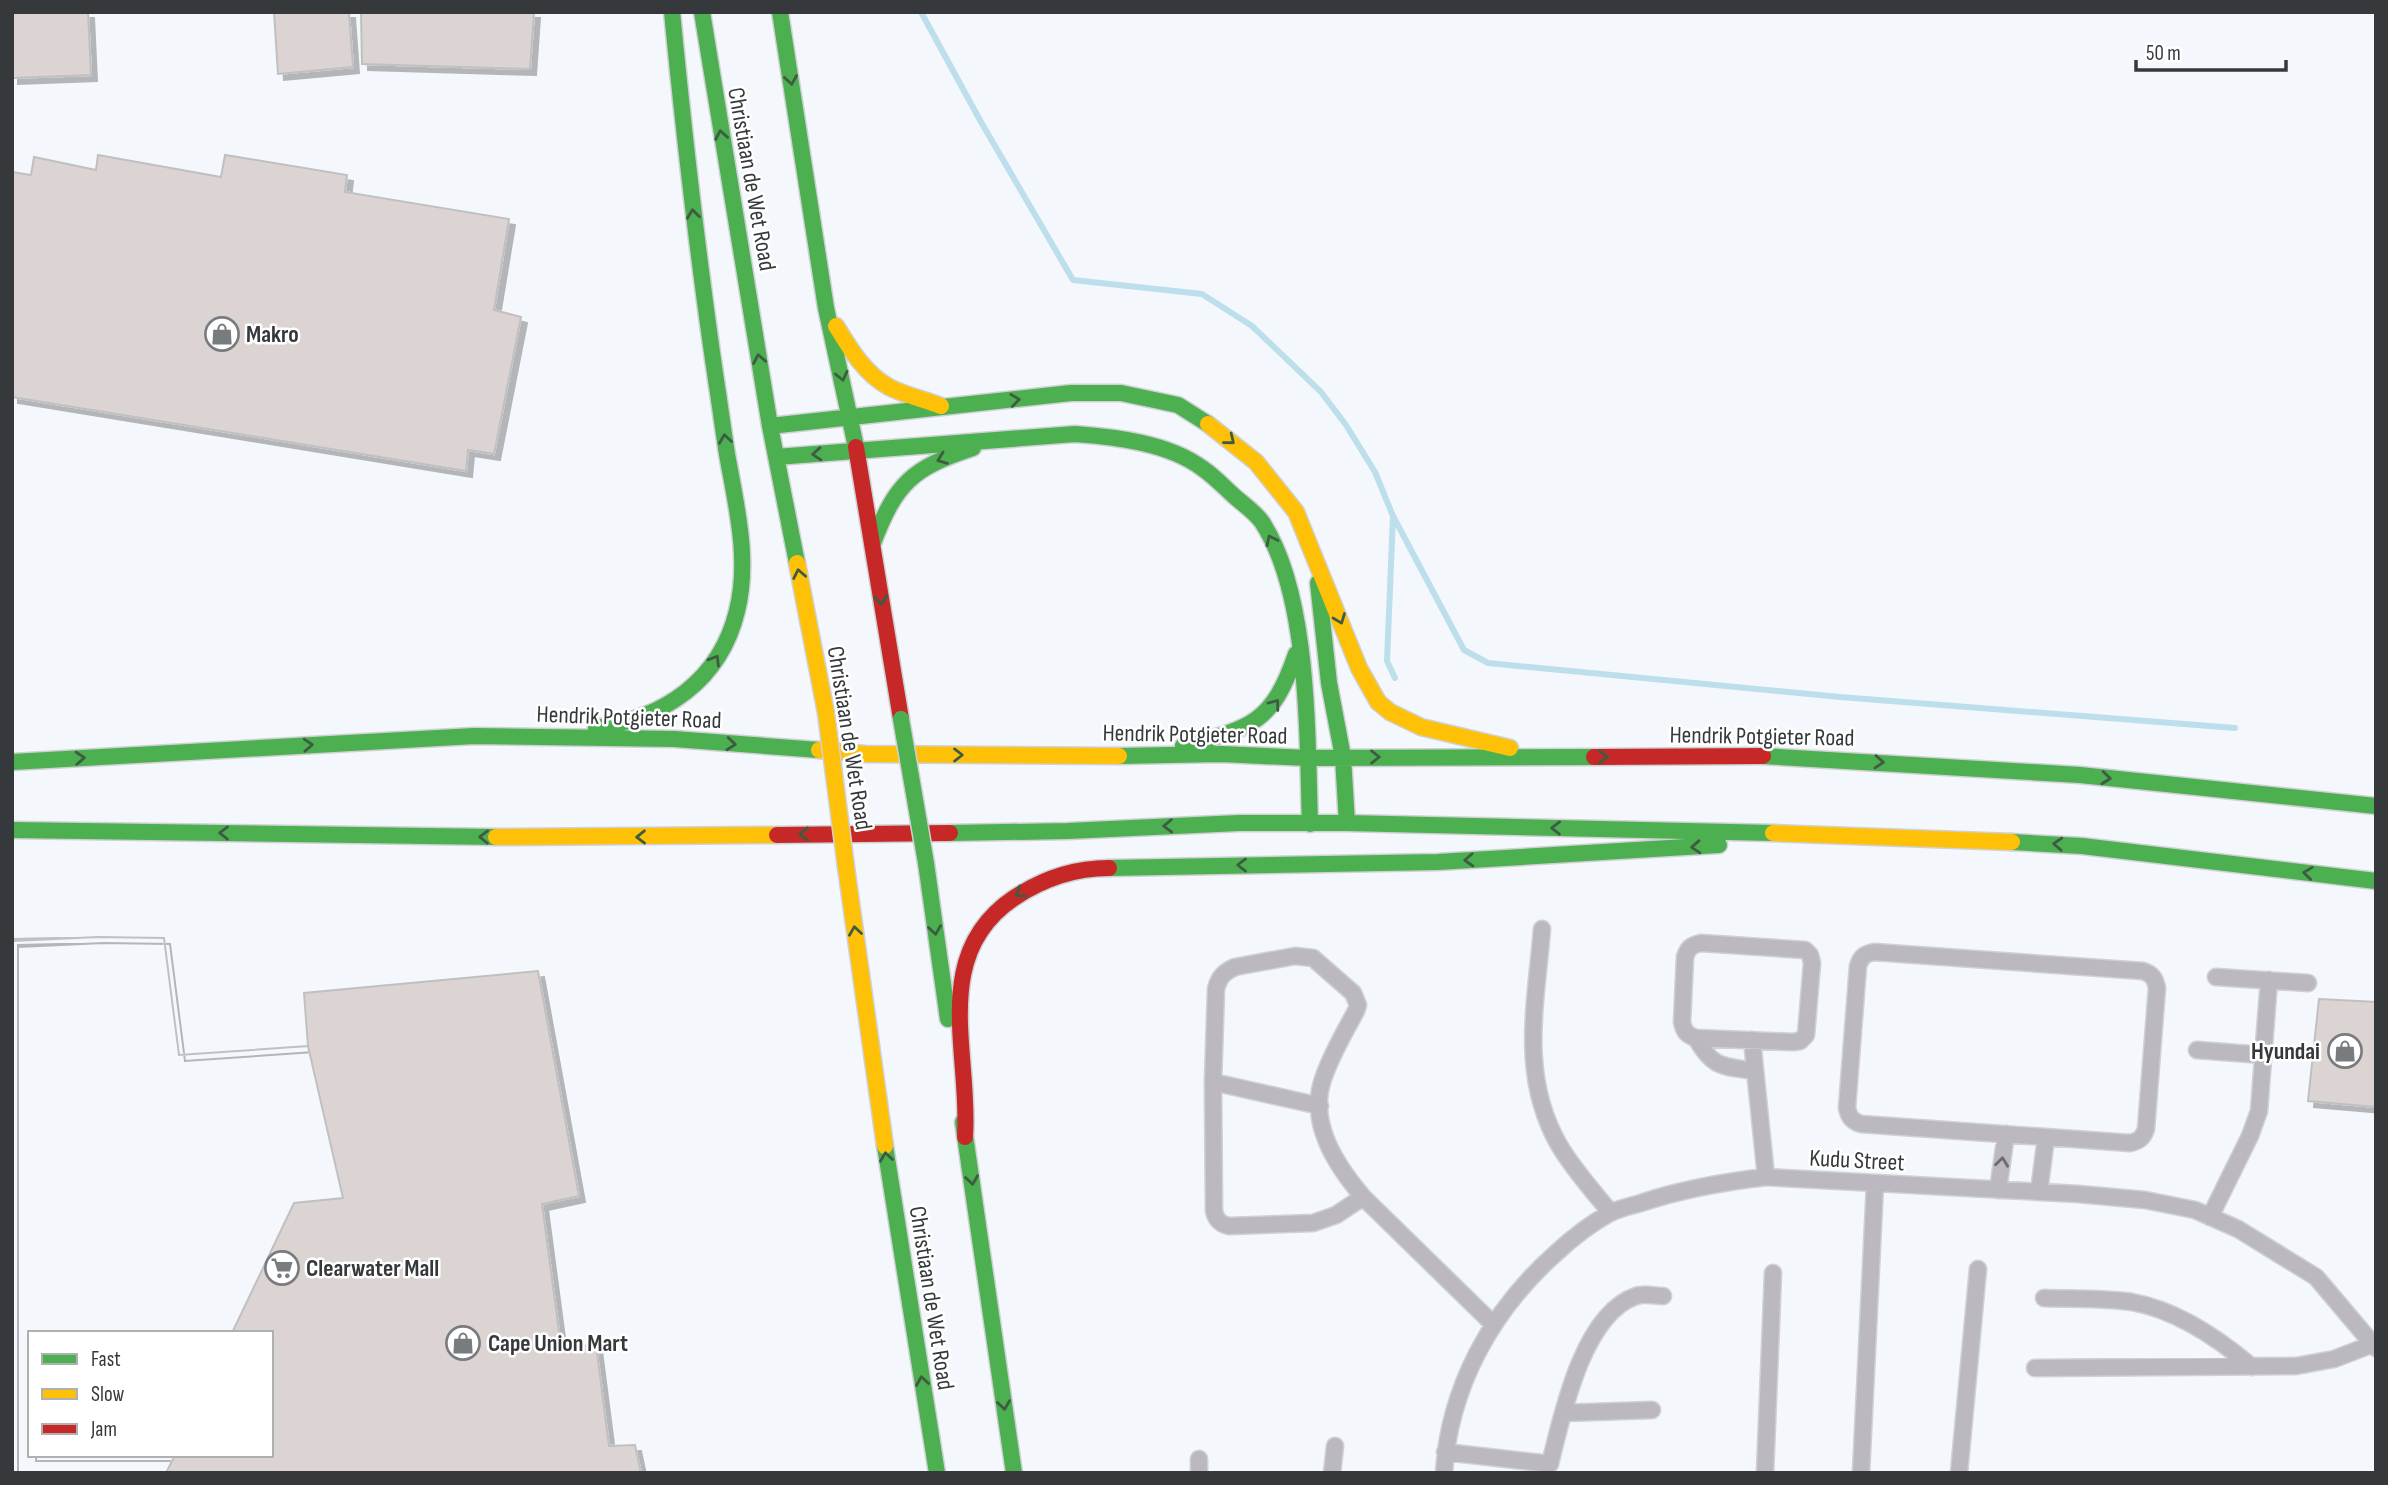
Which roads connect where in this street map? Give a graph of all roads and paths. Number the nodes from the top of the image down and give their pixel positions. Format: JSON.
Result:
{"nodes":[{"id":1,"x":672,"y":12,"type":"edge"},
{"id":2,"x":702,"y":12,"type":"edge"},
{"id":3,"x":780,"y":12,"type":"edge"},
{"id":4,"x":826,"y":308,"type":"junction"},
{"id":5,"x":947,"y":408,"type":"junction"},
{"id":6,"x":851,"y":416,"type":"junction"},
{"id":7,"x":770,"y":426,"type":"junction"},
{"id":8,"x":1007,"y":439,"type":"junction"},
{"id":9,"x":857,"y":451,"type":"junction"},
{"id":10,"x":776,"y":457,"type":"junction"},
{"id":11,"x":872,"y":546,"type":"junction"},
{"id":12,"x":1315,"y":556,"type":"junction"},
{"id":13,"x":1298,"y":648,"type":"junction"},
{"id":14,"x":474,"y":736,"type":"junction"},
{"id":15,"x":1146,"y":756,"type":"junction"},
{"id":16,"x":1343,"y":757,"type":"junction"},
{"id":17,"x":1550,"y":757,"type":"junction"},
{"id":18,"x":1307,"y":758,"type":"junction"},
{"id":19,"x":12,"y":762,"type":"edge"},
{"id":20,"x":2376,"y":806,"type":"edge"},
{"id":21,"x":1347,"y":823,"type":"junction"},
{"id":22,"x":1310,"y":824,"type":"junction"},
{"id":23,"x":12,"y":830,"type":"edge"},
{"id":24,"x":1862,"y":835,"type":"junction"},
{"id":25,"x":2376,"y":881,"type":"edge"},
{"id":26,"x":1542,"y":929,"type":"dead end"},
{"id":27,"x":2216,"y":977,"type":"dead end"},
{"id":28,"x":2269,"y":980,"type":"junction"},
{"id":29,"x":2308,"y":983,"type":"dead end"},
{"id":30,"x":1696,"y":1038,"type":"junction"},
{"id":31,"x":1752,"y":1040,"type":"junction"},
{"id":32,"x":2197,"y":1050,"type":"dead end"},
{"id":33,"x":2263,"y":1055,"type":"junction"},
{"id":34,"x":1755,"y":1071,"type":"junction"},
{"id":35,"x":1213,"y":1082,"type":"junction"},
{"id":36,"x":1320,"y":1106,"type":"junction"},
{"id":37,"x":2006,"y":1134,"type":"junction"},
{"id":38,"x":2046,"y":1137,"type":"junction"},
{"id":39,"x":965,"y":1138,"type":"junction"},
{"id":40,"x":1766,"y":1177,"type":"junction"},
{"id":41,"x":1875,"y":1184,"type":"junction"},
{"id":42,"x":1998,"y":1190,"type":"junction"},
{"id":43,"x":2039,"y":1192,"type":"junction"},
{"id":44,"x":1363,"y":1197,"type":"junction"},
{"id":45,"x":1611,"y":1213,"type":"junction"},
{"id":46,"x":2210,"y":1217,"type":"junction"},
{"id":47,"x":1978,"y":1269,"type":"dead end"},
{"id":48,"x":1773,"y":1273,"type":"dead end"},
{"id":49,"x":1663,"y":1296,"type":"dead end"},
{"id":50,"x":2044,"y":1298,"type":"dead end"},
{"id":51,"x":1493,"y":1324,"type":"junction"},
{"id":52,"x":2374,"y":1346,"type":"edge"},
{"id":53,"x":2252,"y":1367,"type":"junction"},
{"id":54,"x":2035,"y":1368,"type":"dead end"},
{"id":55,"x":1652,"y":1410,"type":"dead end"},
{"id":56,"x":1563,"y":1413,"type":"junction"},
{"id":57,"x":1335,"y":1446,"type":"dead end"},
{"id":58,"x":1445,"y":1452,"type":"junction"},
{"id":59,"x":1550,"y":1468,"type":"edge"},
{"id":60,"x":937,"y":1473,"type":"edge"},
{"id":61,"x":1014,"y":1473,"type":"edge"},
{"id":62,"x":1332,"y":1473,"type":"edge"},
{"id":63,"x":1444,"y":1473,"type":"edge"},
{"id":64,"x":1765,"y":1473,"type":"edge"},
{"id":65,"x":1861,"y":1473,"type":"edge"},
{"id":66,"x":1959,"y":1473,"type":"edge"}],
"edges":[{"from":14,"to":1,"type":"main road","one_way":true},
{"from":7,"to":2,"type":"main road","name":"Christiaan de Wet Road","one_way":true},
{"from":3,"to":4,"type":"main road","one_way":true},
{"from":4,"to":5,"type":"main road"},
{"from":4,"to":6,"type":"main road","one_way":true},
{"from":5,"to":6,"type":"main road"},
{"from":5,"to":12,"type":"main road","one_way":true},
{"from":6,"to":7,"type":"main road"},
{"from":6,"to":9,"type":"main road"},
{"from":7,"to":10,"type":"main road","name":"Christiaan de Wet Road"},
{"from":8,"to":9,"type":"main road"},
{"from":8,"to":11,"type":"main road","one_way":true},
{"from":13,"to":8,"type":"main road","one_way":true},
{"from":9,"to":10,"type":"main road","one_way":true},
{"from":9,"to":11,"type":"main road"},
{"from":60,"to":10,"type":"main road","name":"Christiaan de Wet Road","one_way":true,"bridge":true},
{"from":11,"to":39,"type":"main road","one_way":true,"bridge":true},
{"from":12,"to":16,"type":"main road"},
{"from":12,"to":17,"type":"main road","one_way":true},
{"from":15,"to":13,"type":"main road","one_way":true},
{"from":13,"to":18,"type":"main road"},
{"from":14,"to":15,"type":"main road","name":"Hendrik Potgieter Road","one_way":true},
{"from":19,"to":14,"type":"main road","name":"Hendrik Potgieter Road","one_way":true},
{"from":15,"to":18,"type":"main road","name":"Hendrik Potgieter Road"},
{"from":16,"to":17,"type":"main road","name":"Hendrik Potgieter Road","one_way":true},
{"from":16,"to":18,"type":"main road","name":"Hendrik Potgieter Road"},
{"from":16,"to":21,"type":"main road"},
{"from":17,"to":20,"type":"main road","name":"Hendrik Potgieter Road","one_way":true},
{"from":18,"to":22,"type":"main road"},
{"from":21,"to":22,"type":"main road"},
{"from":24,"to":21,"type":"main road","one_way":true},
{"from":22,"to":23,"type":"main road","one_way":true},
{"from":25,"to":24,"type":"main road","one_way":true},
{"from":24,"to":39,"type":"main road","one_way":true},
{"from":26,"to":45,"type":"street"},
{"from":27,"to":28,"type":"street"},
{"from":28,"to":29,"type":"street"},
{"from":28,"to":33,"type":"street"},
{"from":30,"to":31,"type":"street"},
{"from":30,"to":31,"type":"street"},
{"from":30,"to":34,"type":"street"},
{"from":31,"to":34,"type":"street"},
{"from":32,"to":33,"type":"street"},
{"from":33,"to":46,"type":"street"},
{"from":34,"to":40,"type":"street"},
{"from":35,"to":36,"type":"street"},
{"from":35,"to":36,"type":"street"},
{"from":35,"to":44,"type":"street"},
{"from":36,"to":44,"type":"street"},
{"from":37,"to":38,"type":"street"},
{"from":37,"to":38,"type":"street"},
{"from":42,"to":37,"type":"street","one_way":true},
{"from":38,"to":43,"type":"street"},
{"from":39,"to":61,"type":"main road","one_way":true},
{"from":40,"to":41,"type":"street","name":"Kudu Street"},
{"from":40,"to":45,"type":"street","name":"Kudu Street"},
{"from":41,"to":42,"type":"street","name":"Kudu Street"},
{"from":41,"to":65,"type":"street"},
{"from":42,"to":43,"type":"street","name":"Kudu Street"},
{"from":43,"to":46,"type":"street","name":"Kudu Street"},
{"from":44,"to":51,"type":"street"},
{"from":45,"to":51,"type":"street","name":"Kudu Street"},
{"from":46,"to":52,"type":"street","name":"Kudu Street"},
{"from":47,"to":66,"type":"street"},
{"from":48,"to":64,"type":"street"},
{"from":49,"to":56,"type":"street"},
{"from":50,"to":53,"type":"street"},
{"from":51,"to":58,"type":"street","name":"Kudu Street"},
{"from":52,"to":53,"type":"street"},
{"from":53,"to":54,"type":"street"},
{"from":55,"to":56,"type":"street"},
{"from":56,"to":59,"type":"street"},
{"from":57,"to":62,"type":"street"},
{"from":58,"to":59,"type":"street"},
{"from":58,"to":63,"type":"street","name":"Kudu Street"}]}
